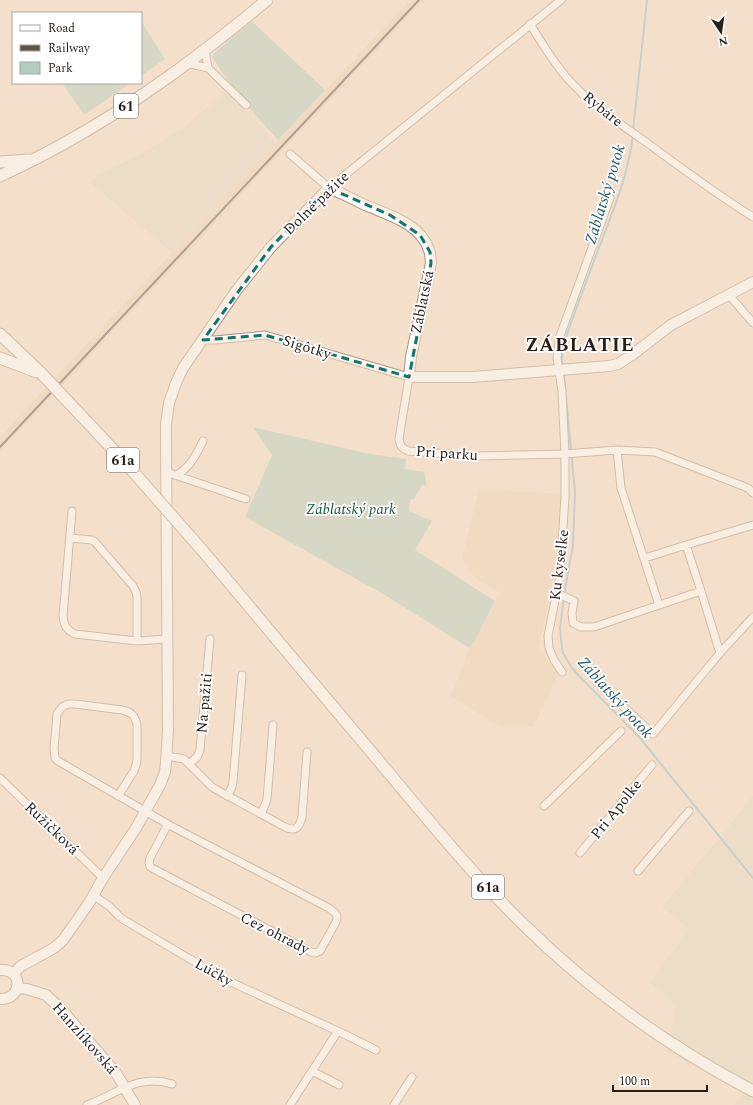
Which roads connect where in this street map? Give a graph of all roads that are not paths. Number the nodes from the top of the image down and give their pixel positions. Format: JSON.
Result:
{"nodes":[{"id":1,"x":266,"y":0,"type":"edge"},
{"id":2,"x":561,"y":0,"type":"edge"},
{"id":3,"x":530,"y":24,"type":"junction"},
{"id":4,"x":204,"y":50,"type":"junction"},
{"id":5,"x":187,"y":63,"type":"junction"},
{"id":6,"x":208,"y":68,"type":"junction"},
{"id":7,"x":246,"y":105,"type":"dead end"},
{"id":8,"x":290,"y":154,"type":"dead end"},
{"id":9,"x":33,"y":160,"type":"junction"},
{"id":10,"x":0,"y":162,"type":"edge"},
{"id":11,"x":0,"y":176,"type":"edge"},
{"id":12,"x":328,"y":188,"type":"junction"},
{"id":13,"x":610,"y":198,"type":"dead end"},
{"id":14,"x":753,"y":217,"type":"edge"},
{"id":15,"x":753,"y":282,"type":"edge"},
{"id":16,"x":729,"y":295,"type":"junction"},
{"id":17,"x":753,"y":323,"type":"edge"},
{"id":18,"x":0,"y":334,"type":"edge"},
{"id":19,"x":203,"y":340,"type":"junction"},
{"id":20,"x":0,"y":358,"type":"edge"},
{"id":21,"x":558,"y":370,"type":"junction"},
{"id":22,"x":41,"y":373,"type":"junction"},
{"id":23,"x":409,"y":377,"type":"junction"},
{"id":24,"x":203,"y":441,"type":"dead end"},
{"id":25,"x":617,"y":450,"type":"junction"},
{"id":26,"x":565,"y":454,"type":"junction"},
{"id":27,"x":166,"y":472,"type":"junction"},
{"id":28,"x":177,"y":475,"type":"junction"},
{"id":29,"x":753,"y":493,"type":"edge"},
{"id":30,"x":246,"y":499,"type":"dead end"},
{"id":31,"x":72,"y":511,"type":"dead end"},
{"id":32,"x":753,"y":525,"type":"edge"},
{"id":33,"x":70,"y":538,"type":"junction"},
{"id":34,"x":686,"y":546,"type":"junction"},
{"id":35,"x":645,"y":558,"type":"junction"},
{"id":36,"x":701,"y":592,"type":"junction"},
{"id":37,"x":558,"y":594,"type":"junction"},
{"id":38,"x":659,"y":605,"type":"junction"},
{"id":39,"x":753,"y":617,"type":"edge"},
{"id":40,"x":167,"y":639,"type":"junction"},
{"id":41,"x":210,"y":639,"type":"dead end"},
{"id":42,"x":137,"y":641,"type":"junction"},
{"id":43,"x":720,"y":653,"type":"junction"},
{"id":44,"x":562,"y":672,"type":"dead end"},
{"id":45,"x":242,"y":675,"type":"dead end"},
{"id":46,"x":598,"y":683,"type":"dead end"},
{"id":47,"x":274,"y":725,"type":"dead end"},
{"id":48,"x":621,"y":731,"type":"dead end"},
{"id":49,"x":308,"y":752,"type":"dead end"},
{"id":50,"x":167,"y":756,"type":"junction"},
{"id":51,"x":189,"y":764,"type":"junction"},
{"id":52,"x":652,"y":765,"type":"dead end"},
{"id":53,"x":0,"y":778,"type":"edge"},
{"id":54,"x":118,"y":796,"type":"junction"},
{"id":55,"x":227,"y":796,"type":"junction"},
{"id":56,"x":544,"y":806,"type":"dead end"},
{"id":57,"x":146,"y":811,"type":"junction"},
{"id":58,"x":688,"y":811,"type":"dead end"},
{"id":59,"x":261,"y":814,"type":"junction"},
{"id":60,"x":168,"y":824,"type":"junction"},
{"id":61,"x":580,"y":853,"type":"dead end"},
{"id":62,"x":638,"y":871,"type":"dead end"},
{"id":63,"x":103,"y":878,"type":"junction"},
{"id":64,"x":93,"y":895,"type":"junction"},
{"id":65,"x":0,"y":970,"type":"edge"},
{"id":66,"x":13,"y":974,"type":"junction"},
{"id":67,"x":17,"y":988,"type":"junction"},
{"id":68,"x":0,"y":999,"type":"edge"},
{"id":69,"x":341,"y":1032,"type":"junction"},
{"id":70,"x":376,"y":1050,"type":"dead end"},
{"id":71,"x":312,"y":1071,"type":"junction"},
{"id":72,"x":412,"y":1077,"type":"dead end"},
{"id":73,"x":172,"y":1084,"type":"dead end"},
{"id":74,"x":339,"y":1085,"type":"dead end"},
{"id":75,"x":124,"y":1087,"type":"junction"},
{"id":76,"x":753,"y":1091,"type":"edge"},
{"id":77,"x":87,"y":1105,"type":"edge"},
{"id":78,"x":135,"y":1105,"type":"edge"},
{"id":79,"x":290,"y":1105,"type":"edge"},
{"id":80,"x":394,"y":1105,"type":"edge"}],
"edges":[{"from":1,"to":4,"type":"main road","number":"61"},
{"from":2,"to":3,"type":"street","name":"Dolné pažite"},
{"from":3,"to":12,"type":"street","name":"Dolné pažite"},
{"from":3,"to":14,"type":"street","name":"Rybáre"},
{"from":4,"to":5,"type":"main road","number":"61"},
{"from":4,"to":6,"type":"street"},
{"from":5,"to":6,"type":"street"},
{"from":5,"to":9,"type":"main road","number":"61"},
{"from":6,"to":7,"type":"street"},
{"from":8,"to":12,"type":"street","name":"Záblatská"},
{"from":9,"to":10,"type":"main road"},
{"from":9,"to":11,"type":"main road","number":"61"},
{"from":12,"to":19,"type":"street","name":"Dolné pažite"},
{"from":12,"to":23,"type":"street","name":"Záblatská"},
{"from":13,"to":21,"type":"street"},
{"from":15,"to":16,"type":"street"},
{"from":16,"to":17,"type":"street"},
{"from":16,"to":21,"type":"street"},
{"from":18,"to":22,"type":"main road","number":"61a"},
{"from":19,"to":23,"type":"street","name":"Sigôtky"},
{"from":19,"to":27,"type":"street","name":"Dolné pažite"},
{"from":20,"to":22,"type":"main road","number":"61a"},
{"from":21,"to":23,"type":"street"},
{"from":21,"to":26,"type":"street","name":"Ku kyselke"},
{"from":22,"to":76,"type":"main road","number":"61a","bridge":true},
{"from":23,"to":26,"type":"street","name":"Pri parku"},
{"from":24,"to":28,"type":"street"},
{"from":25,"to":26,"type":"street"},
{"from":25,"to":29,"type":"street"},
{"from":25,"to":35,"type":"street"},
{"from":26,"to":37,"type":"street","name":"Ku kyselke"},
{"from":27,"to":28,"type":"street"},
{"from":27,"to":40,"type":"street","name":"Dolné pažite"},
{"from":28,"to":30,"type":"street"},
{"from":31,"to":33,"type":"street"},
{"from":32,"to":34,"type":"street"},
{"from":33,"to":42,"type":"street"},
{"from":33,"to":42,"type":"street"},
{"from":34,"to":35,"type":"street"},
{"from":34,"to":36,"type":"street"},
{"from":35,"to":38,"type":"street"},
{"from":36,"to":38,"type":"street","name":"Ku kyselke"},
{"from":36,"to":43,"type":"street"},
{"from":37,"to":38,"type":"street","name":"Ku kyselke"},
{"from":37,"to":44,"type":"street","name":"Ku kyselke"},
{"from":39,"to":43,"type":"street"},
{"from":40,"to":42,"type":"street"},
{"from":40,"to":50,"type":"street","name":"Dolné pažite"},
{"from":41,"to":51,"type":"street","name":"Na pažiti"},
{"from":43,"to":46,"type":"street"},
{"from":45,"to":55,"type":"street"},
{"from":47,"to":59,"type":"street"},
{"from":48,"to":56,"type":"street"},
{"from":49,"to":59,"type":"street"},
{"from":50,"to":51,"type":"street"},
{"from":50,"to":57,"type":"street","name":"Dolné pažite"},
{"from":51,"to":55,"type":"street"},
{"from":52,"to":61,"type":"street","name":"Pri Apolke"},
{"from":53,"to":63,"type":"street","name":"Ružičková"},
{"from":54,"to":54,"type":"street"},
{"from":54,"to":57,"type":"street","name":"Cez ohrady"},
{"from":55,"to":59,"type":"street"},
{"from":57,"to":60,"type":"street","name":"Cez ohrady"},
{"from":57,"to":63,"type":"street","name":"Dolné pažite"},
{"from":58,"to":62,"type":"street"},
{"from":60,"to":60,"type":"street","name":"Cez ohrady"},
{"from":63,"to":64,"type":"street","name":"Dolné pažite"},
{"from":64,"to":66,"type":"street","name":"Dolné pažite"},
{"from":64,"to":69,"type":"street","name":"Lúčky"},
{"from":65,"to":66,"type":"street"},
{"from":66,"to":67,"type":"street"},
{"from":67,"to":68,"type":"street"},
{"from":67,"to":75,"type":"street","name":"Hanzlíkovská"},
{"from":69,"to":70,"type":"street","name":"Lúčky"},
{"from":69,"to":71,"type":"street"},
{"from":71,"to":74,"type":"street"},
{"from":71,"to":79,"type":"street"},
{"from":72,"to":80,"type":"street"},
{"from":73,"to":75,"type":"street","name":"Hanzlíkovská"},
{"from":75,"to":77,"type":"street","name":"Hanzlíkovská"},
{"from":75,"to":78,"type":"street","name":"Hanzlíkovská"}]}
